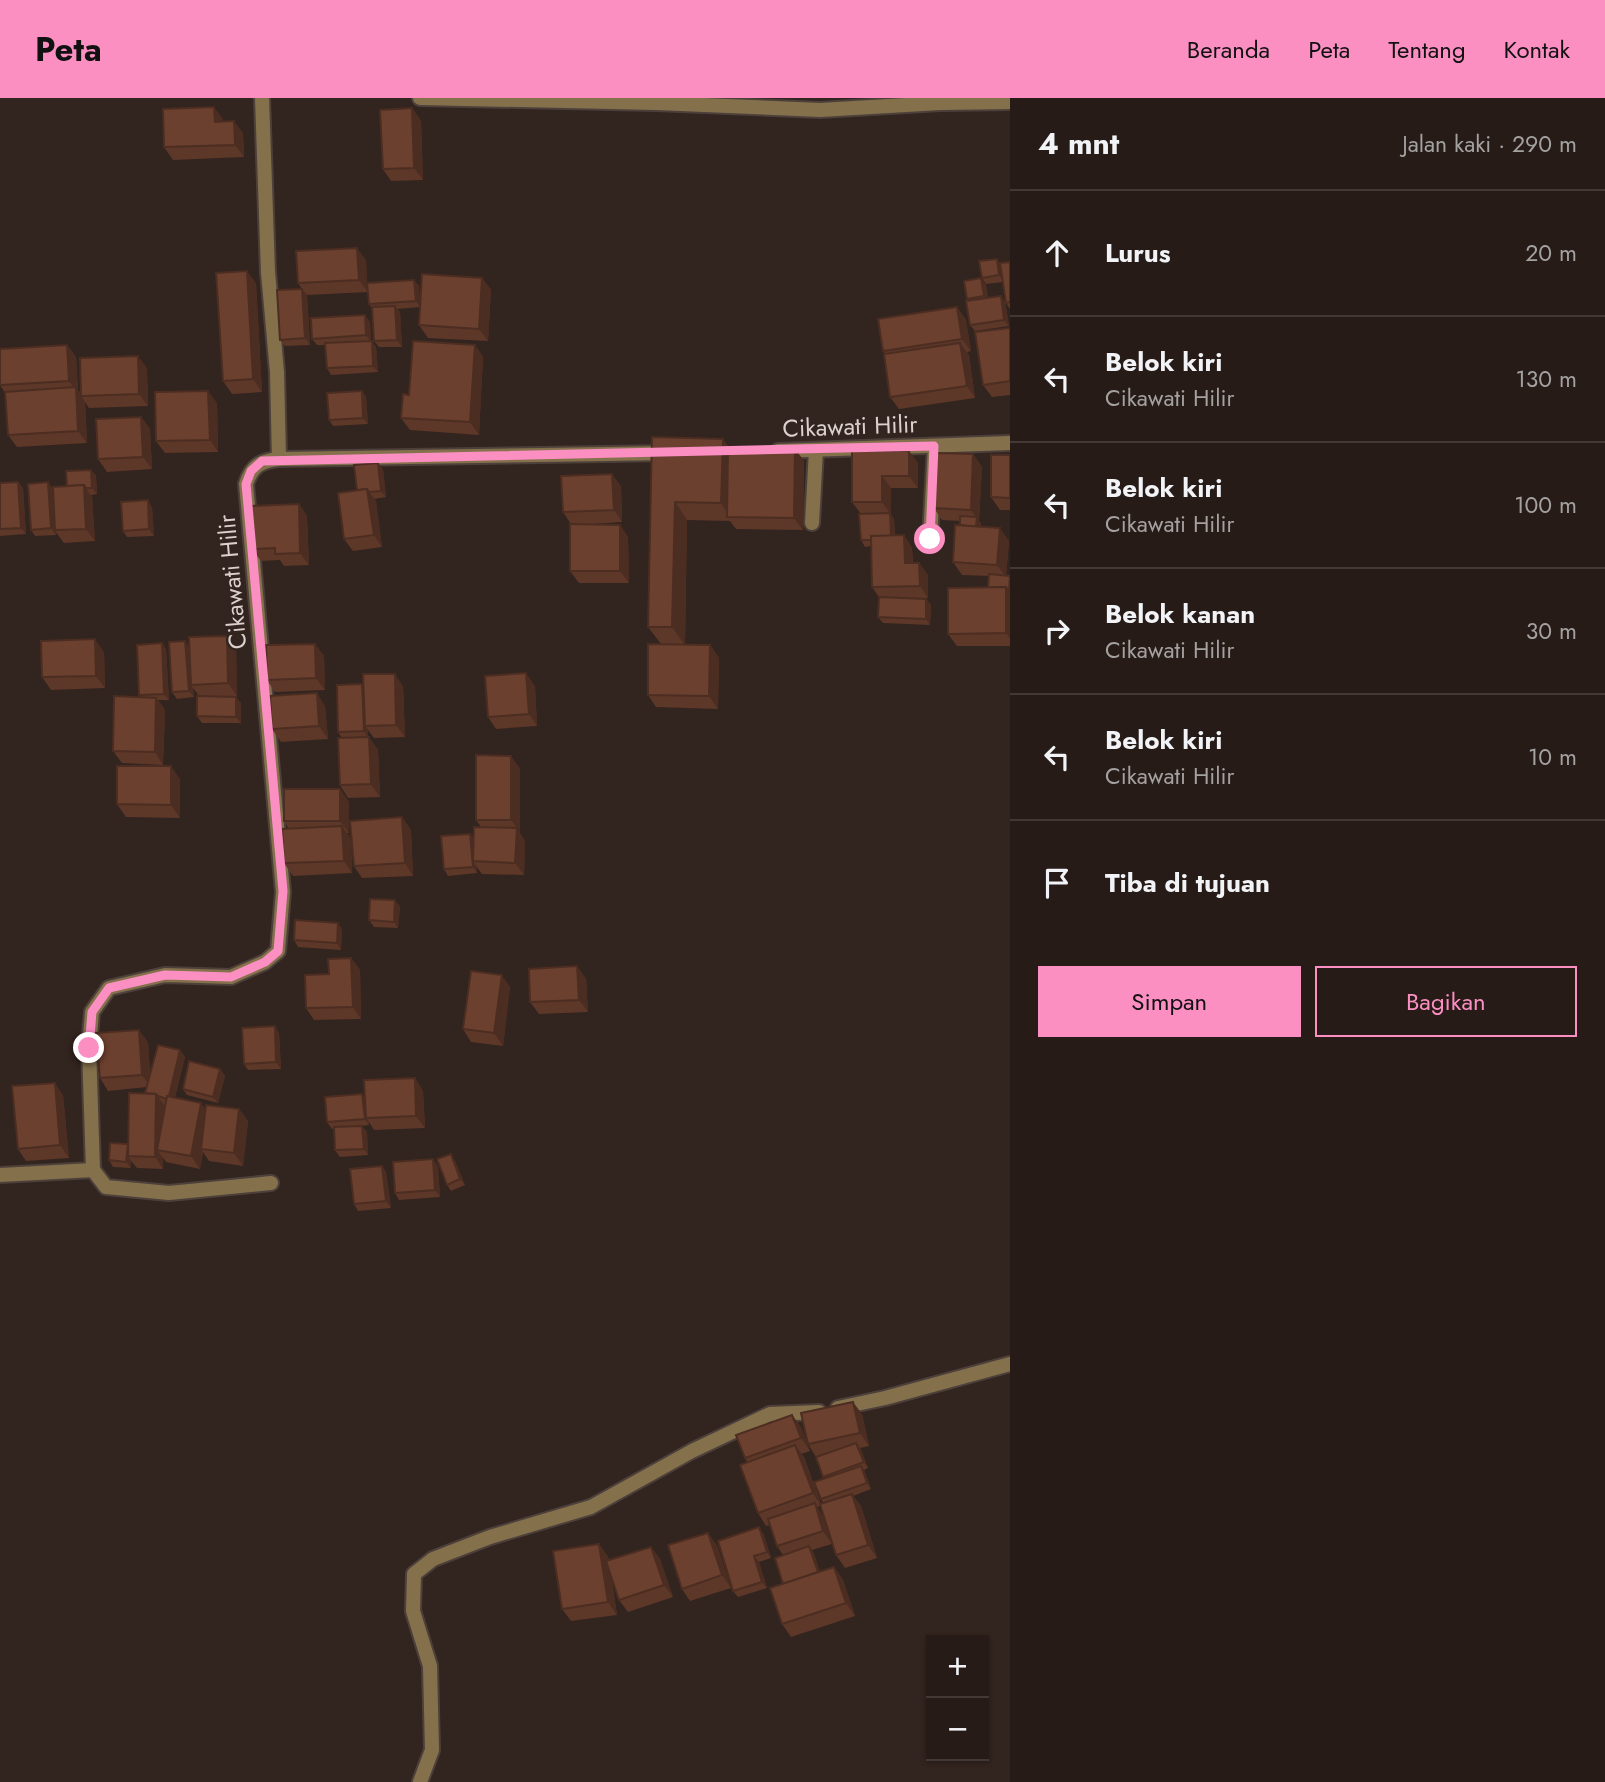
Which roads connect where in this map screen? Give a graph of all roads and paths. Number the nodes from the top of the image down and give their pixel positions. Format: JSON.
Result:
{"nodes":[{"id":1,"x":262,"y":98,"type":"edge"},
{"id":2,"x":421,"y":98,"type":"edge"},
{"id":3,"x":657,"y":101,"type":"edge"},
{"id":4,"x":940,"y":101,"type":"edge"},
{"id":5,"x":1010,"y":102,"type":"edge"},
{"id":6,"x":1010,"y":443,"type":"edge"},
{"id":7,"x":934,"y":446,"type":"junction"},
{"id":8,"x":816,"y":450,"type":"junction"},
{"id":9,"x":761,"y":451,"type":"edge"},
{"id":10,"x":691,"y":452,"type":"edge"},
{"id":11,"x":279,"y":459,"type":"junction"},
{"id":12,"x":812,"y":523,"type":"dead end"},
{"id":13,"x":930,"y":539,"type":"dead end"},
{"id":14,"x":93,"y":1170,"type":"junction"},
{"id":15,"x":0,"y":1175,"type":"edge"},
{"id":16,"x":271,"y":1184,"type":"dead end"},
{"id":17,"x":1010,"y":1364,"type":"edge"},
{"id":18,"x":419,"y":1782,"type":"edge"}],
"edges":[{"from":1,"to":11,"type":"street"},
{"from":2,"to":3,"type":"street"},
{"from":3,"to":4,"type":"street"},
{"from":4,"to":5,"type":"street"},
{"from":6,"to":7,"type":"street","name":"Cikawati Hilir"},
{"from":7,"to":8,"type":"street","name":"Cikawati Hilir"},
{"from":7,"to":13,"type":"street"},
{"from":8,"to":9,"type":"street","name":"Cikawati Hilir"},
{"from":8,"to":12,"type":"street"},
{"from":10,"to":11,"type":"street","name":"Cikawati Hilir"},
{"from":11,"to":14,"type":"street","name":"Cikawati Hilir"},
{"from":14,"to":15,"type":"street"},
{"from":14,"to":16,"type":"street"},
{"from":17,"to":18,"type":"street"}]}
